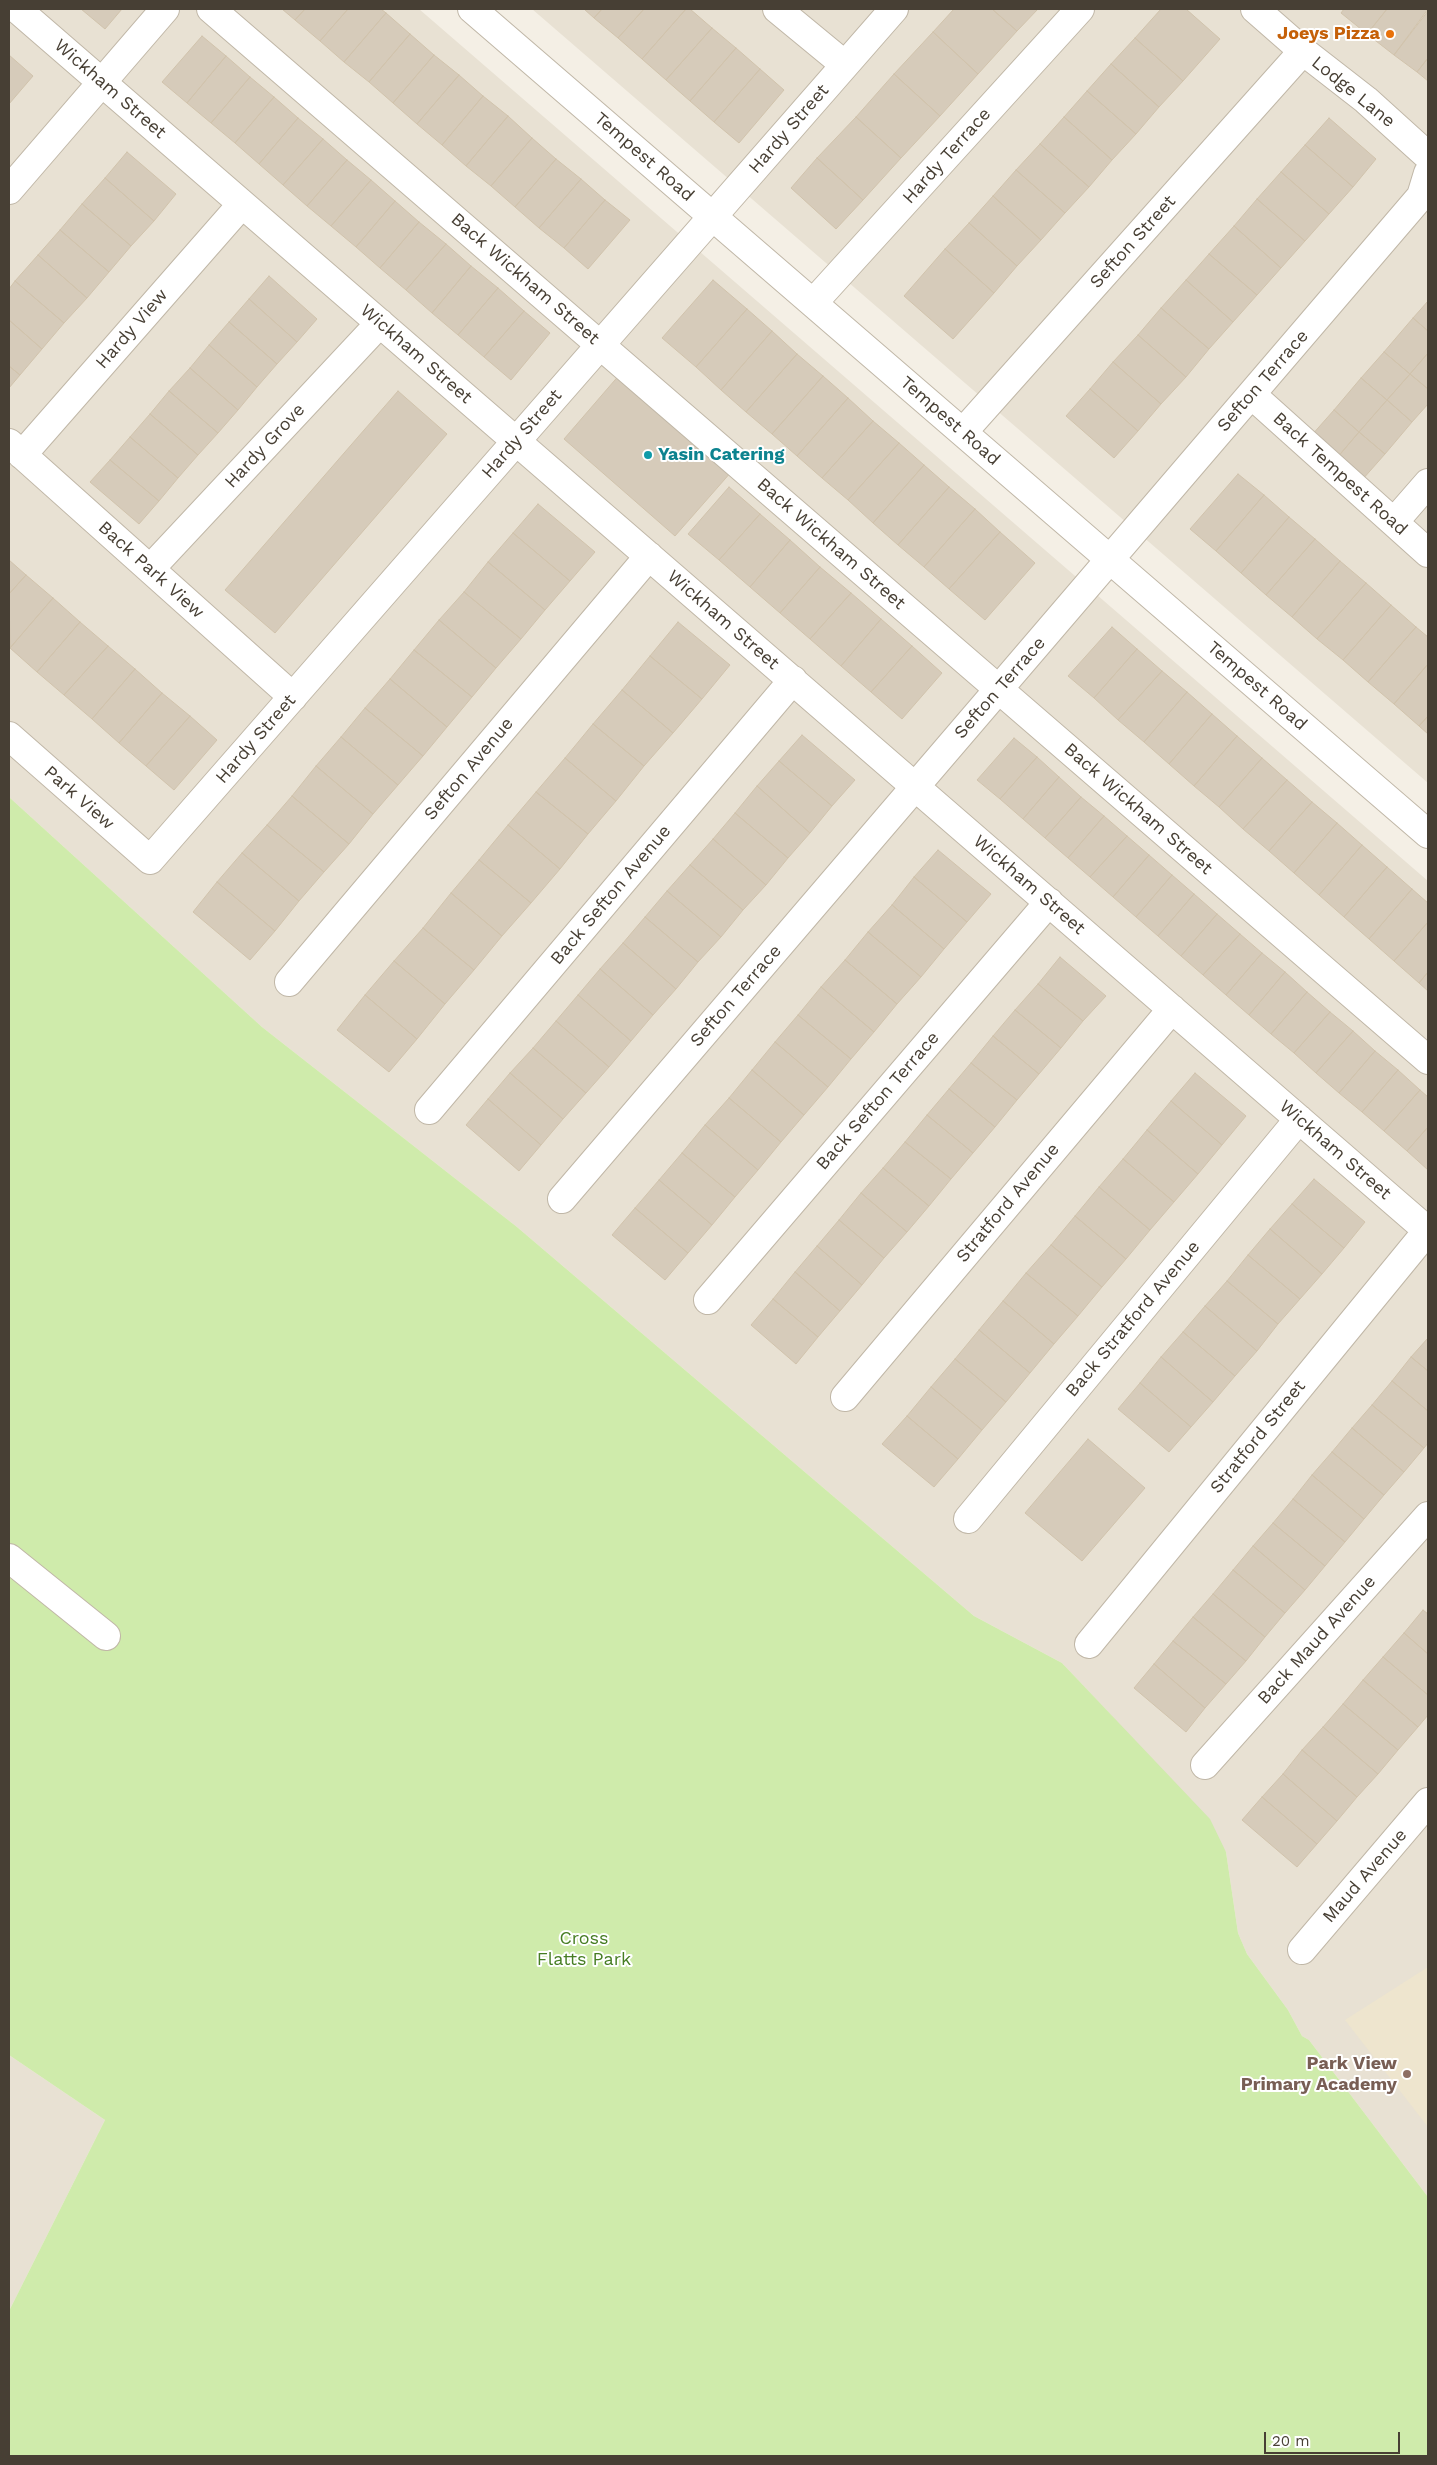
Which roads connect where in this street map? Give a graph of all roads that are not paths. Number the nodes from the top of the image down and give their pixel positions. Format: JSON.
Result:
{"nodes":[{"id":1,"x":17,"y":9,"type":"edge"},
{"id":2,"x":165,"y":9,"type":"edge"},
{"id":3,"x":211,"y":9,"type":"edge"},
{"id":4,"x":472,"y":9,"type":"edge"},
{"id":5,"x":777,"y":9,"type":"edge"},
{"id":6,"x":894,"y":9,"type":"edge"},
{"id":7,"x":1080,"y":9,"type":"edge"},
{"id":8,"x":1255,"y":9,"type":"edge"},
{"id":9,"x":1303,"y":51,"type":"junction"},
{"id":10,"x":845,"y":65,"type":"junction"},
{"id":11,"x":102,"y":82,"type":"junction"},
{"id":12,"x":1428,"y":156,"type":"edge"},
{"id":13,"x":1428,"y":173,"type":"edge"},
{"id":14,"x":9,"y":190,"type":"edge"},
{"id":15,"x":242,"y":204,"type":"junction"},
{"id":16,"x":713,"y":216,"type":"junction"},
{"id":17,"x":813,"y":303,"type":"junction"},
{"id":18,"x":380,"y":323,"type":"junction"},
{"id":19,"x":600,"y":344,"type":"junction"},
{"id":20,"x":1252,"y":395,"type":"junction"},
{"id":21,"x":963,"y":432,"type":"junction"},
{"id":22,"x":516,"y":441,"type":"junction"},
{"id":23,"x":15,"y":449,"type":"edge"},
{"id":24,"x":1428,"y":483,"type":"edge"},
{"id":25,"x":1394,"y":522,"type":"junction"},
{"id":26,"x":1428,"y":553,"type":"edge"},
{"id":27,"x":649,"y":556,"type":"junction"},
{"id":28,"x":1110,"y":559,"type":"junction"},
{"id":29,"x":150,"y":569,"type":"junction"},
{"id":30,"x":793,"y":680,"type":"junction"},
{"id":31,"x":999,"y":689,"type":"junction"},
{"id":32,"x":293,"y":697,"type":"junction"},
{"id":33,"x":9,"y":736,"type":"edge"},
{"id":34,"x":915,"y":787,"type":"junction"},
{"id":35,"x":1428,"y":834,"type":"edge"},
{"id":36,"x":150,"y":860,"type":"joint"},
{"id":37,"x":1049,"y":902,"type":"junction"},
{"id":38,"x":289,"y":982,"type":"dead end"},
{"id":39,"x":1172,"y":1009,"type":"junction"},
{"id":40,"x":1428,"y":1060,"type":"edge"},
{"id":41,"x":429,"y":1110,"type":"dead end"},
{"id":42,"x":1299,"y":1119,"type":"junction"},
{"id":43,"x":562,"y":1199,"type":"dead end"},
{"id":44,"x":1428,"y":1230,"type":"edge"},
{"id":45,"x":708,"y":1300,"type":"dead end"},
{"id":46,"x":845,"y":1397,"type":"dead end"},
{"id":47,"x":1428,"y":1516,"type":"edge"},
{"id":48,"x":968,"y":1519,"type":"dead end"},
{"id":49,"x":9,"y":1558,"type":"edge"},
{"id":50,"x":106,"y":1636,"type":"dead end"},
{"id":51,"x":1089,"y":1644,"type":"dead end"},
{"id":52,"x":1205,"y":1765,"type":"dead end"},
{"id":53,"x":1428,"y":1802,"type":"edge"},
{"id":54,"x":1302,"y":1950,"type":"dead end"}],
"edges":[{"from":1,"to":11,"type":"street","name":"Wickham Street"},
{"from":2,"to":11,"type":"street"},
{"from":3,"to":19,"type":"street","name":"Back Wickham Street"},
{"from":4,"to":16,"type":"street","name":"Tempest Road"},
{"from":5,"to":10,"type":"street"},
{"from":6,"to":10,"type":"street","name":"Hardy Street"},
{"from":7,"to":17,"type":"street","name":"Hardy Terrace"},
{"from":8,"to":9,"type":"street","name":"Lodge Lane"},
{"from":9,"to":12,"type":"street","name":"Lodge Lane"},
{"from":9,"to":21,"type":"street","name":"Sefton Street"},
{"from":10,"to":16,"type":"street","name":"Hardy Street"},
{"from":11,"to":14,"type":"street"},
{"from":11,"to":15,"type":"street","name":"Wickham Street"},
{"from":13,"to":20,"type":"street","name":"Sefton Terrace"},
{"from":15,"to":18,"type":"street","name":"Wickham Street"},
{"from":15,"to":23,"type":"street","name":"Hardy View"},
{"from":16,"to":17,"type":"street","name":"Tempest Road"},
{"from":16,"to":19,"type":"street","name":"Hardy Street"},
{"from":17,"to":21,"type":"street","name":"Tempest Road"},
{"from":18,"to":22,"type":"street","name":"Wickham Street"},
{"from":18,"to":29,"type":"street","name":"Hardy Grove"},
{"from":19,"to":22,"type":"street","name":"Hardy Street"},
{"from":19,"to":31,"type":"street","name":"Back Wickham Street"},
{"from":20,"to":25,"type":"street","name":"Back Tempest Road"},
{"from":20,"to":28,"type":"street","name":"Sefton Terrace"},
{"from":21,"to":28,"type":"street","name":"Tempest Road"},
{"from":22,"to":27,"type":"street","name":"Wickham Street"},
{"from":22,"to":32,"type":"street","name":"Hardy Street"},
{"from":23,"to":29,"type":"street","name":"Back Park View"},
{"from":24,"to":25,"type":"street"},
{"from":25,"to":26,"type":"street","name":"Back Tempest Road"},
{"from":27,"to":30,"type":"street","name":"Wickham Street"},
{"from":27,"to":38,"type":"street","name":"Sefton Avenue"},
{"from":28,"to":31,"type":"street","name":"Sefton Terrace"},
{"from":28,"to":35,"type":"street","name":"Tempest Road"},
{"from":29,"to":32,"type":"street","name":"Back Park View"},
{"from":30,"to":34,"type":"street","name":"Wickham Street"},
{"from":30,"to":41,"type":"street","name":"Back Sefton Avenue"},
{"from":31,"to":34,"type":"street","name":"Sefton Terrace"},
{"from":31,"to":40,"type":"street","name":"Back Wickham Street"},
{"from":32,"to":36,"type":"street","name":"Hardy Street"},
{"from":33,"to":36,"type":"street","name":"Park View"},
{"from":34,"to":37,"type":"street","name":"Wickham Street"},
{"from":34,"to":43,"type":"street","name":"Sefton Terrace"},
{"from":37,"to":39,"type":"street","name":"Wickham Street"},
{"from":37,"to":45,"type":"street","name":"Back Sefton Terrace"},
{"from":39,"to":42,"type":"street","name":"Wickham Street"},
{"from":39,"to":46,"type":"street","name":"Stratford Avenue"},
{"from":42,"to":44,"type":"street","name":"Wickham Street"},
{"from":42,"to":48,"type":"street","name":"Back Stratford Avenue"},
{"from":44,"to":51,"type":"street","name":"Stratford Street"},
{"from":47,"to":52,"type":"street","name":"Back Maud Avenue"},
{"from":49,"to":50,"type":"street"},
{"from":53,"to":54,"type":"street","name":"Maud Avenue"}]}
